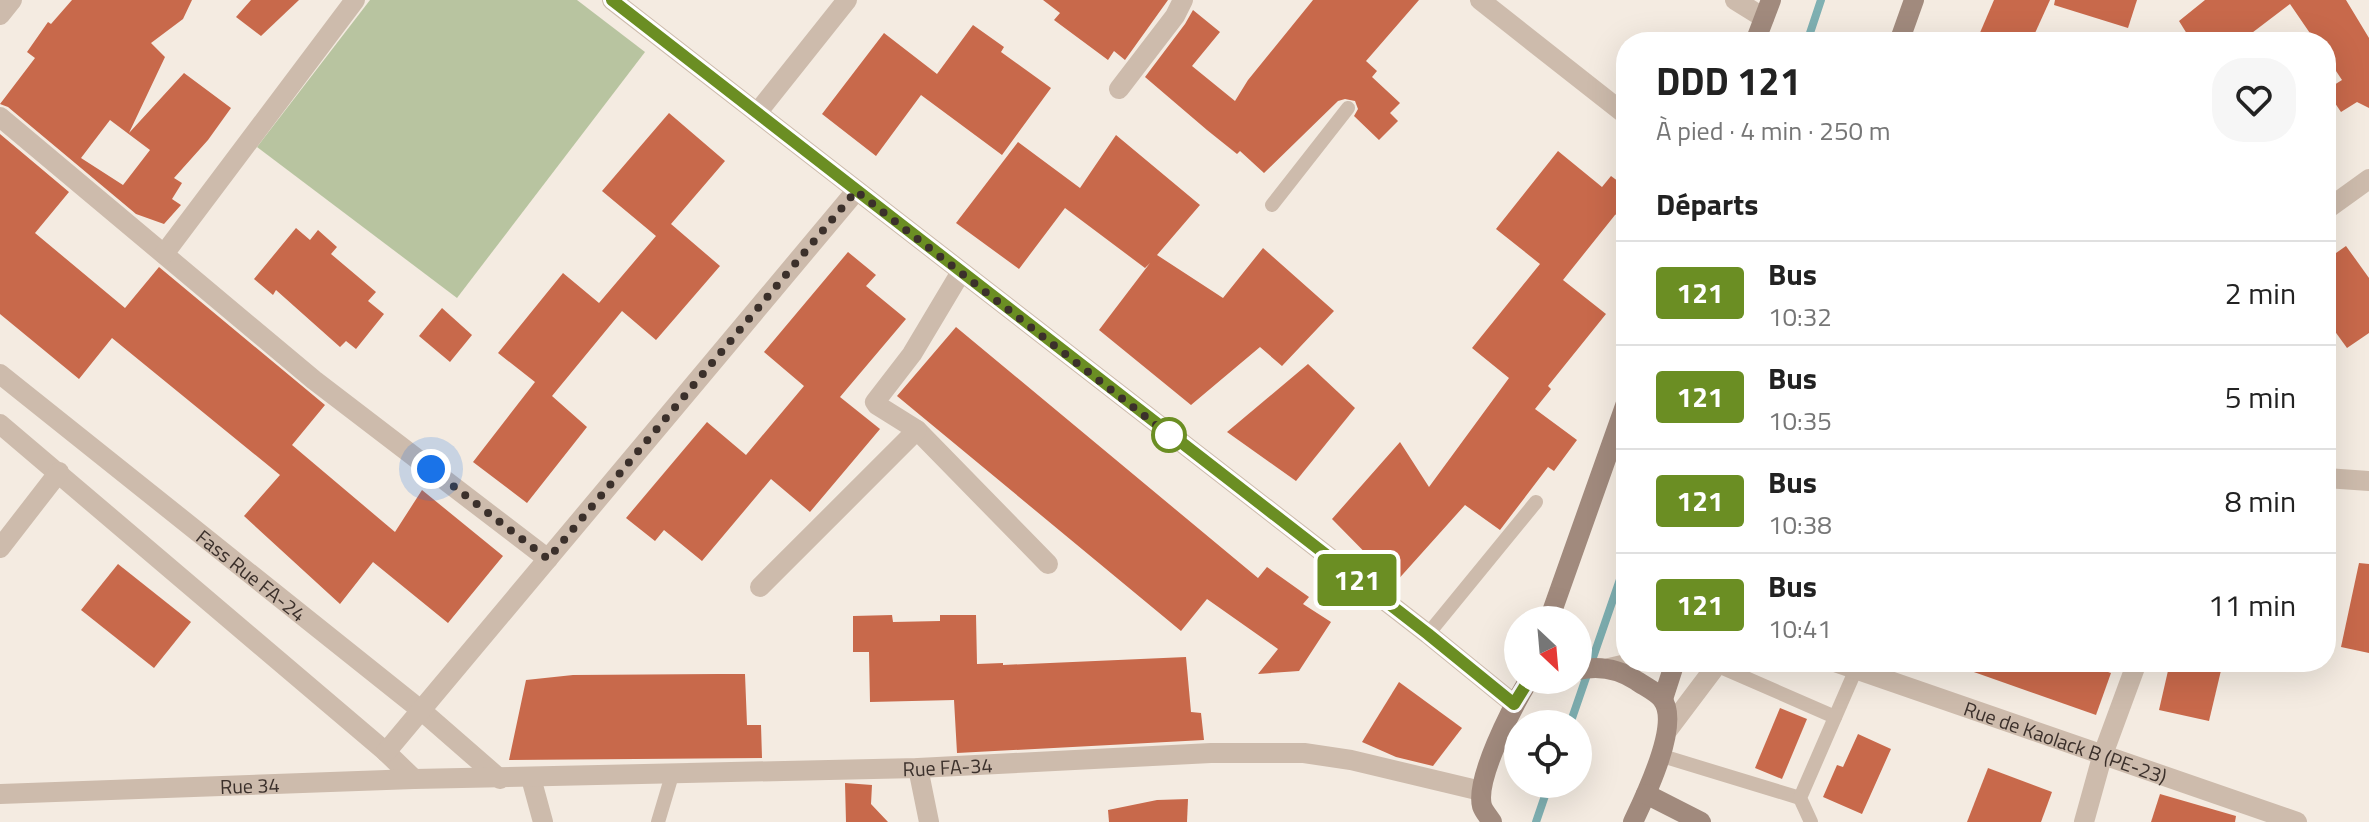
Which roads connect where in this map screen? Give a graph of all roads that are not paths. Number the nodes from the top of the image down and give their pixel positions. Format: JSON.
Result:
{"nodes":[{"id":1,"x":12,"y":0,"type":"edge"},
{"id":2,"x":355,"y":0,"type":"edge"},
{"id":3,"x":612,"y":0,"type":"edge"},
{"id":4,"x":847,"y":0,"type":"edge"},
{"id":5,"x":1183,"y":0,"type":"edge"},
{"id":6,"x":1480,"y":0,"type":"edge"},
{"id":7,"x":1735,"y":0,"type":"edge"},
{"id":8,"x":1914,"y":0,"type":"edge"},
{"id":9,"x":1767,"y":9,"type":"edge"},
{"id":10,"x":0,"y":15,"type":"edge"},
{"id":11,"x":1759,"y":32,"type":"edge"},
{"id":12,"x":1903,"y":32,"type":"edge"},
{"id":13,"x":1119,"y":89,"type":"dead end"},
{"id":14,"x":1616,"y":107,"type":"edge"},
{"id":15,"x":1348,"y":108,"type":"dead end"},
{"id":16,"x":757,"y":113,"type":"junction"},
{"id":17,"x":0,"y":117,"type":"edge"},
{"id":18,"x":2369,"y":179,"type":"edge"},
{"id":19,"x":856,"y":191,"type":"junction"},
{"id":20,"x":2336,"y":203,"type":"edge"},
{"id":21,"x":1272,"y":205,"type":"dead end"},
{"id":22,"x":164,"y":254,"type":"junction"},
{"id":23,"x":961,"y":272,"type":"junction"},
{"id":24,"x":0,"y":374,"type":"edge"},
{"id":25,"x":0,"y":424,"type":"edge"},
{"id":26,"x":917,"y":430,"type":"junction"},
{"id":27,"x":1616,"y":431,"type":"edge"},
{"id":28,"x":59,"y":472,"type":"junction"},
{"id":29,"x":2336,"y":479,"type":"edge"},
{"id":30,"x":2369,"y":481,"type":"edge"},
{"id":31,"x":1536,"y":502,"type":"dead end"},
{"id":32,"x":0,"y":548,"type":"edge"},
{"id":33,"x":548,"y":559,"type":"junction"},
{"id":34,"x":1048,"y":564,"type":"dead end"},
{"id":35,"x":760,"y":587,"type":"dead end"},
{"id":36,"x":1554,"y":606,"type":"edge"},
{"id":37,"x":1428,"y":634,"type":"junction"},
{"id":38,"x":1616,"y":666,"type":"edge"},
{"id":39,"x":1609,"y":668,"type":"junction"},
{"id":40,"x":1592,"y":669,"type":"edge"},
{"id":41,"x":1616,"y":671,"type":"edge"},
{"id":42,"x":1619,"y":672,"type":"edge"},
{"id":43,"x":1672,"y":672,"type":"edge"},
{"id":44,"x":1711,"y":672,"type":"edge"},
{"id":45,"x":1738,"y":672,"type":"edge"},
{"id":46,"x":1855,"y":672,"type":"edge"},
{"id":47,"x":1864,"y":672,"type":"edge"},
{"id":48,"x":2133,"y":672,"type":"edge"},
{"id":49,"x":1521,"y":694,"type":"edge"},
{"id":50,"x":1663,"y":699,"type":"junction"},
{"id":51,"x":1514,"y":704,"type":"junction"},
{"id":52,"x":422,"y":711,"type":"junction"},
{"id":53,"x":1835,"y":717,"type":"junction"},
{"id":54,"x":1667,"y":731,"type":"junction"},
{"id":55,"x":386,"y":752,"type":"junction"},
{"id":56,"x":1659,"y":755,"type":"junction"},
{"id":57,"x":2102,"y":757,"type":"junction"},
{"id":58,"x":918,"y":768,"type":"junction"},
{"id":59,"x":672,"y":775,"type":"junction"},
{"id":60,"x":531,"y":778,"type":"junction"},
{"id":61,"x":414,"y":779,"type":"junction"},
{"id":62,"x":500,"y":779,"type":"junction"},
{"id":63,"x":1481,"y":791,"type":"junction"},
{"id":64,"x":0,"y":794,"type":"edge"},
{"id":65,"x":1646,"y":794,"type":"junction"},
{"id":66,"x":1800,"y":798,"type":"junction"},
{"id":67,"x":543,"y":822,"type":"edge"},
{"id":68,"x":658,"y":822,"type":"edge"},
{"id":69,"x":929,"y":822,"type":"edge"},
{"id":70,"x":1492,"y":822,"type":"edge"},
{"id":71,"x":1633,"y":822,"type":"edge"},
{"id":72,"x":1701,"y":822,"type":"edge"},
{"id":73,"x":1811,"y":822,"type":"edge"},
{"id":74,"x":2084,"y":822,"type":"edge"},
{"id":75,"x":2297,"y":822,"type":"edge"}],
"edges":[{"from":1,"to":10,"type":"street"},
{"from":2,"to":22,"type":"street"},
{"from":3,"to":16,"type":"street"},
{"from":4,"to":16,"type":"street"},
{"from":5,"to":13,"type":"street"},
{"from":6,"to":14,"type":"street"},
{"from":7,"to":9,"type":"street"},
{"from":8,"to":12,"type":"main road"},
{"from":9,"to":11,"type":"main road"},
{"from":15,"to":21,"type":"lane"},
{"from":16,"to":19,"type":"street"},
{"from":17,"to":22,"type":"street"},
{"from":18,"to":20,"type":"street"},
{"from":19,"to":23,"type":"street"},
{"from":19,"to":33,"type":"street"},
{"from":22,"to":33,"type":"street"},
{"from":23,"to":26,"type":"street"},
{"from":23,"to":37,"type":"street"},
{"from":24,"to":52,"type":"street","name":"Fass Rue FA-24"},
{"from":25,"to":28,"type":"street"},
{"from":26,"to":34,"type":"street"},
{"from":26,"to":35,"type":"street"},
{"from":27,"to":36,"type":"main road"},
{"from":28,"to":32,"type":"street"},
{"from":28,"to":55,"type":"street"},
{"from":29,"to":30,"type":"street"},
{"from":31,"to":37,"type":"lane"},
{"from":33,"to":52,"type":"street"},
{"from":37,"to":51,"type":"street"},
{"from":38,"to":39,"type":"street"},
{"from":39,"to":40,"type":"main road"},
{"from":39,"to":41,"type":"main road"},
{"from":42,"to":50,"type":"main road"},
{"from":43,"to":50,"type":"main road"},
{"from":44,"to":54,"type":"street"},
{"from":45,"to":53,"type":"lane"},
{"from":46,"to":53,"type":"lane"},
{"from":47,"to":57,"type":"street","name":"Rue de Kaolack B (PE-23)"},
{"from":48,"to":57,"type":"street"},
{"from":49,"to":51,"type":"main road"},
{"from":50,"to":54,"type":"main road"},
{"from":51,"to":63,"type":"main road"},
{"from":52,"to":55,"type":"street"},
{"from":52,"to":62,"type":"street","name":"Fass Rue FA-24"},
{"from":53,"to":66,"type":"lane"},
{"from":54,"to":56,"type":"main road"},
{"from":55,"to":61,"type":"street"},
{"from":56,"to":65,"type":"main road"},
{"from":56,"to":66,"type":"lane"},
{"from":57,"to":74,"type":"street"},
{"from":57,"to":75,"type":"street","name":"Rue de Kaolack B (PE-23)"},
{"from":58,"to":59,"type":"street","name":"Rue FA-34"},
{"from":58,"to":63,"type":"street","name":"Rue FA-34"},
{"from":58,"to":69,"type":"street"},
{"from":59,"to":60,"type":"street","name":"Rue FA-34"},
{"from":59,"to":68,"type":"lane"},
{"from":60,"to":62,"type":"street","name":"Rue FA-34"},
{"from":60,"to":67,"type":"street"},
{"from":61,"to":62,"type":"street","name":"Rue 34"},
{"from":61,"to":64,"type":"street","name":"Rue 34"},
{"from":63,"to":70,"type":"main road"},
{"from":65,"to":71,"type":"main road"},
{"from":65,"to":72,"type":"main road"},
{"from":66,"to":73,"type":"lane"}]}
